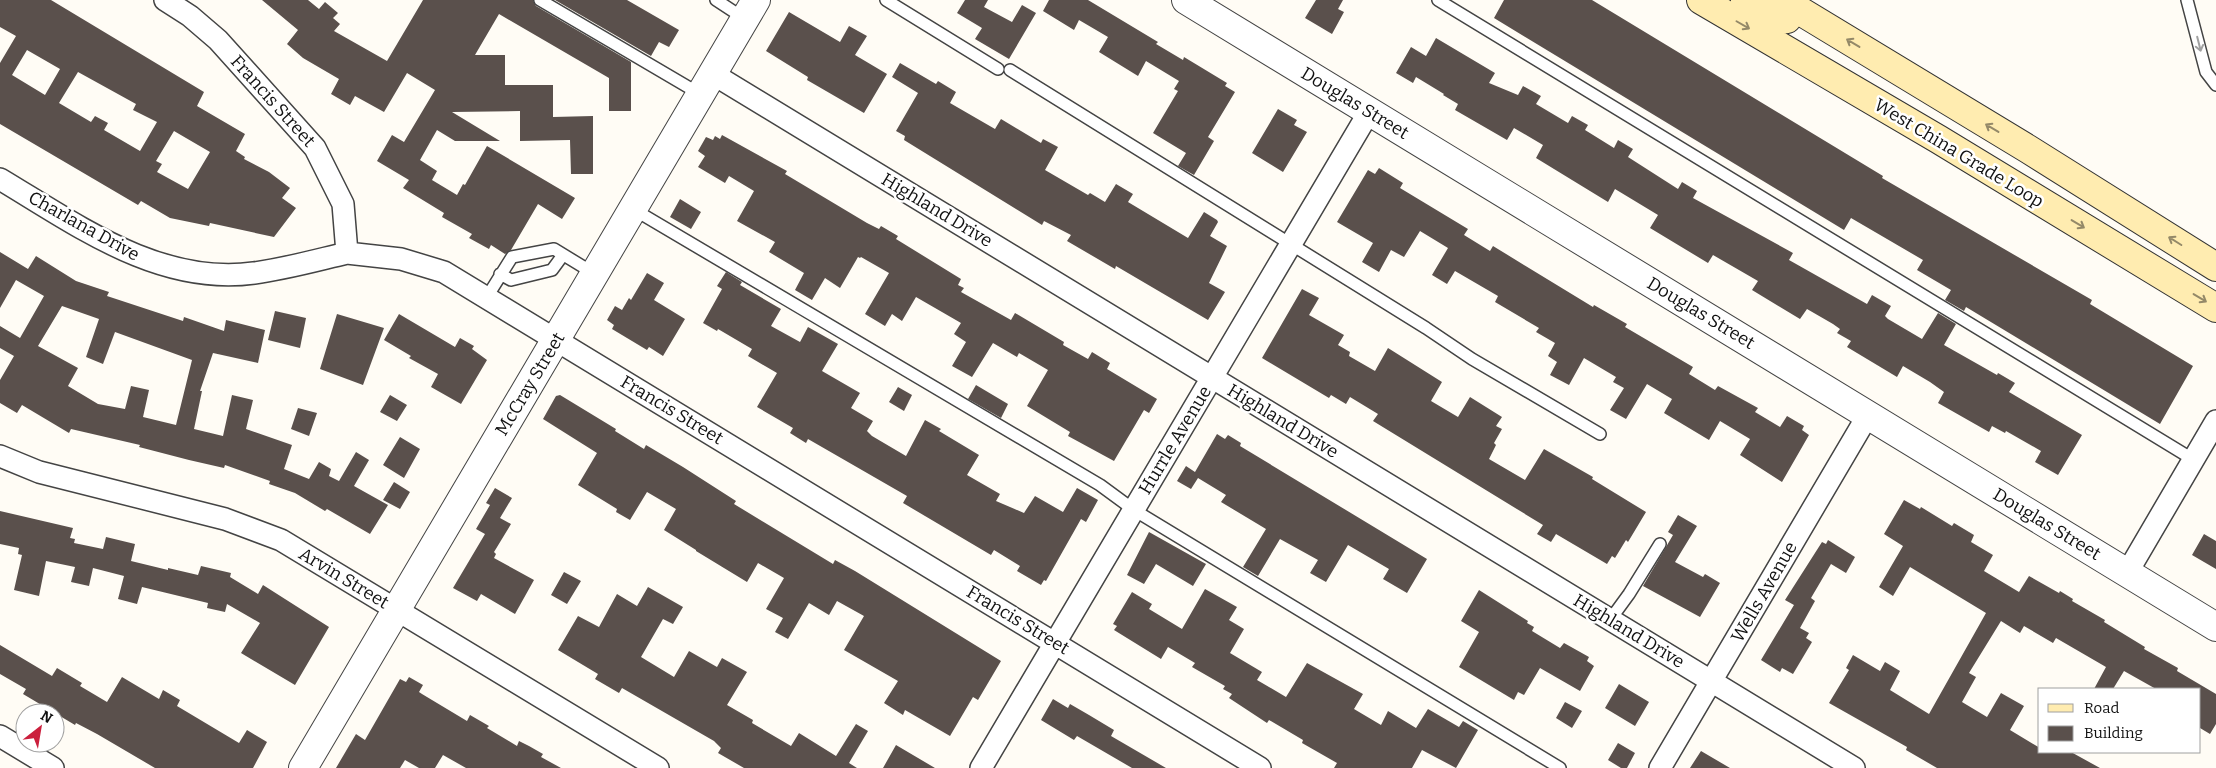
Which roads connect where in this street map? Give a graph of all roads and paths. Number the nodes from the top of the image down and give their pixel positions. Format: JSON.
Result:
{"nodes":[{"id":1,"x":164,"y":0,"type":"edge"},
{"id":2,"x":540,"y":0,"type":"edge"},
{"id":3,"x":716,"y":0,"type":"edge"},
{"id":4,"x":886,"y":0,"type":"edge"},
{"id":5,"x":1186,"y":0,"type":"edge"},
{"id":6,"x":1438,"y":0,"type":"edge"},
{"id":7,"x":1702,"y":0,"type":"edge"},
{"id":8,"x":1745,"y":0,"type":"edge"},
{"id":9,"x":2187,"y":0,"type":"edge"},
{"id":10,"x":1792,"y":3,"type":"edge"},
{"id":11,"x":751,"y":10,"type":"edge"},
{"id":12,"x":998,"y":69,"type":"dead end"},
{"id":13,"x":1010,"y":70,"type":"dead end"},
{"id":14,"x":707,"y":84,"type":"junction"},
{"id":15,"x":2216,"y":85,"type":"edge"},
{"id":16,"x":1370,"y":112,"type":"junction"},
{"id":17,"x":1938,"y":139,"type":"junction"},
{"id":18,"x":2028,"y":149,"type":"junction"},
{"id":19,"x":0,"y":179,"type":"edge"},
{"id":20,"x":633,"y":209,"type":"junction"},
{"id":21,"x":1292,"y":243,"type":"junction"},
{"id":22,"x":347,"y":253,"type":"junction"},
{"id":23,"x":563,"y":255,"type":"junction"},
{"id":24,"x":2216,"y":267,"type":"edge"},
{"id":25,"x":500,"y":274,"type":"junction"},
{"id":26,"x":595,"y":274,"type":"junction"},
{"id":27,"x":487,"y":297,"type":"junction"},
{"id":28,"x":2216,"y":308,"type":"edge"},
{"id":29,"x":556,"y":340,"type":"junction"},
{"id":30,"x":1212,"y":378,"type":"junction"},
{"id":31,"x":1868,"y":415,"type":"junction"},
{"id":32,"x":2216,"y":421,"type":"edge"},
{"id":33,"x":1600,"y":434,"type":"dead end"},
{"id":34,"x":0,"y":456,"type":"edge"},
{"id":35,"x":2194,"y":460,"type":"junction"},
{"id":36,"x":1134,"y":510,"type":"junction"},
{"id":37,"x":1660,"y":544,"type":"dead end"},
{"id":38,"x":2128,"y":573,"type":"junction"},
{"id":39,"x":396,"y":610,"type":"junction"},
{"id":40,"x":1610,"y":620,"type":"junction"},
{"id":41,"x":2216,"y":627,"type":"edge"},
{"id":42,"x":1056,"y":643,"type":"junction"},
{"id":43,"x":1711,"y":681,"type":"junction"},
{"id":44,"x":0,"y":736,"type":"edge"},
{"id":45,"x":53,"y":768,"type":"edge"},
{"id":46,"x":303,"y":768,"type":"edge"},
{"id":47,"x":658,"y":768,"type":"edge"},
{"id":48,"x":982,"y":768,"type":"edge"},
{"id":49,"x":1260,"y":768,"type":"edge"},
{"id":50,"x":1560,"y":768,"type":"edge"},
{"id":51,"x":1660,"y":768,"type":"edge"},
{"id":52,"x":1854,"y":768,"type":"edge"}],
"edges":[{"from":1,"to":22,"type":"street","name":"Francis Street"},
{"from":2,"to":14,"type":"lane"},
{"from":3,"to":11,"type":"lane"},
{"from":4,"to":12,"type":"lane"},
{"from":5,"to":16,"type":"street","name":"Douglas Street"},
{"from":6,"to":35,"type":"lane"},
{"from":7,"to":17,"type":"main road","name":"West China Grade Loop","one_way":true},
{"from":8,"to":10,"type":"main road"},
{"from":9,"to":15,"type":"lane","one_way":true},
{"from":18,"to":10,"type":"main road","one_way":true},
{"from":11,"to":14,"type":"street","name":"McCray Street"},
{"from":13,"to":21,"type":"lane"},
{"from":14,"to":20,"type":"street","name":"McCray Street"},
{"from":14,"to":30,"type":"street","name":"Highland Drive"},
{"from":16,"to":21,"type":"street","name":"Hurrle Avenue"},
{"from":16,"to":31,"type":"street","name":"Douglas Street"},
{"from":17,"to":18,"type":"main road"},
{"from":17,"to":28,"type":"main road","name":"West China Grade Loop","one_way":true},
{"from":24,"to":18,"type":"main road","one_way":true},
{"from":19,"to":22,"type":"street","name":"Charlana Drive"},
{"from":20,"to":26,"type":"street","name":"McCray Street"},
{"from":20,"to":36,"type":"lane"},
{"from":21,"to":30,"type":"street","name":"Hurrle Avenue"},
{"from":21,"to":33,"type":"lane"},
{"from":22,"to":27,"type":"street","name":"Francis Street"},
{"from":23,"to":25,"type":"lane"},
{"from":23,"to":25,"type":"lane"},
{"from":23,"to":26,"type":"lane"},
{"from":25,"to":27,"type":"lane"},
{"from":26,"to":29,"type":"street","name":"McCray Street"},
{"from":27,"to":29,"type":"street","name":"Francis Street"},
{"from":29,"to":39,"type":"street","name":"McCray Street"},
{"from":29,"to":42,"type":"street","name":"Francis Street"},
{"from":30,"to":36,"type":"street","name":"Hurrle Avenue"},
{"from":30,"to":40,"type":"street","name":"Highland Drive"},
{"from":31,"to":38,"type":"street","name":"Douglas Street"},
{"from":31,"to":43,"type":"street","name":"Wells Avenue"},
{"from":32,"to":35,"type":"street"},
{"from":34,"to":39,"type":"street","name":"Arvin Street"},
{"from":35,"to":38,"type":"street"},
{"from":36,"to":42,"type":"street","name":"Hurrle Avenue"},
{"from":36,"to":50,"type":"lane"},
{"from":37,"to":40,"type":"lane"},
{"from":38,"to":41,"type":"street","name":"Douglas Street"},
{"from":39,"to":46,"type":"street","name":"McCray Street"},
{"from":39,"to":47,"type":"street","name":"Arvin Street"},
{"from":40,"to":43,"type":"street","name":"Highland Drive"},
{"from":42,"to":48,"type":"street","name":"Hurrle Avenue"},
{"from":42,"to":49,"type":"street","name":"Francis Street"},
{"from":43,"to":51,"type":"street","name":"Wells Avenue"},
{"from":43,"to":52,"type":"street","name":"Highland Drive"},
{"from":44,"to":45,"type":"street"}]}
